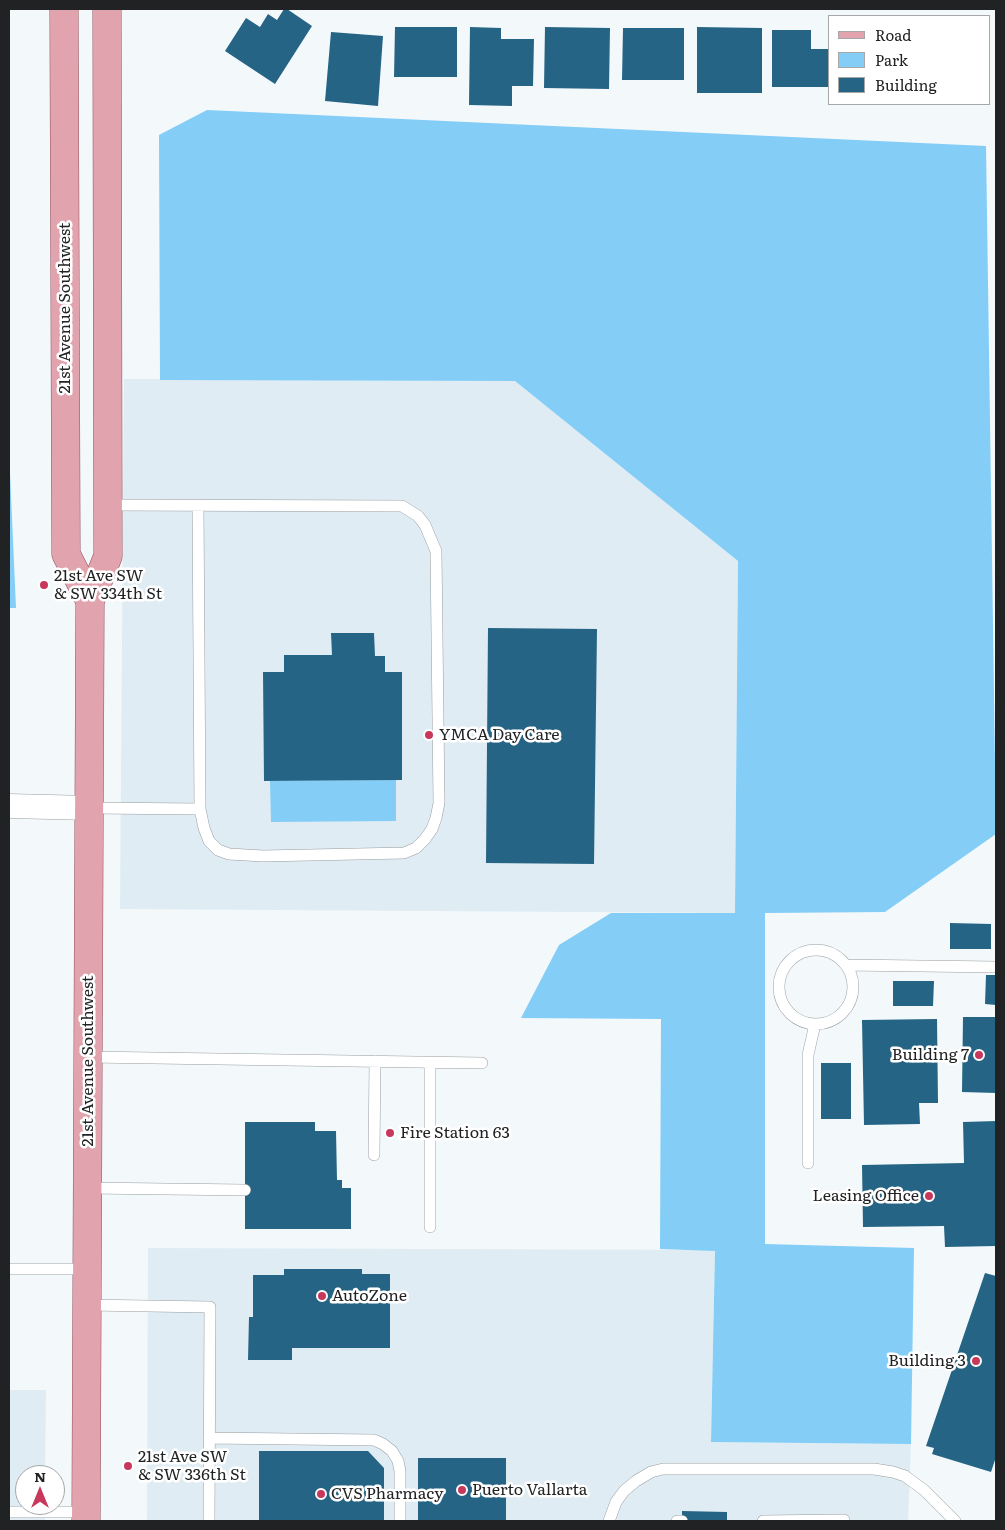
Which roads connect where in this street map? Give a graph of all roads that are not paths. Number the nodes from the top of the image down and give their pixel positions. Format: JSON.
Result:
{"nodes":[{"id":1,"x":64,"y":9,"type":"edge"},
{"id":2,"x":107,"y":9,"type":"edge"},
{"id":3,"x":107,"y":505,"type":"junction"},
{"id":4,"x":198,"y":506,"type":"junction"},
{"id":5,"x":90,"y":602,"type":"junction"},
{"id":6,"x":9,"y":806,"type":"edge"},
{"id":7,"x":90,"y":808,"type":"junction"},
{"id":8,"x":200,"y":810,"type":"junction"},
{"id":9,"x":846,"y":965,"type":"junction"},
{"id":10,"x":996,"y":967,"type":"edge"},
{"id":11,"x":815,"y":1024,"type":"junction"},
{"id":12,"x":88,"y":1057,"type":"junction"},
{"id":13,"x":375,"y":1061,"type":"junction"},
{"id":14,"x":430,"y":1062,"type":"junction"},
{"id":15,"x":482,"y":1063,"type":"dead end"},
{"id":16,"x":374,"y":1155,"type":"dead end"},
{"id":17,"x":808,"y":1163,"type":"dead end"},
{"id":18,"x":88,"y":1188,"type":"junction"},
{"id":19,"x":245,"y":1190,"type":"dead end"},
{"id":20,"x":430,"y":1227,"type":"dead end"},
{"id":21,"x":9,"y":1269,"type":"edge"},
{"id":22,"x":87,"y":1269,"type":"junction"},
{"id":23,"x":87,"y":1305,"type":"junction"},
{"id":24,"x":209,"y":1438,"type":"junction"},
{"id":25,"x":9,"y":1512,"type":"edge"},
{"id":26,"x":86,"y":1517,"type":"edge"},
{"id":27,"x":844,"y":1520,"type":"dead end"},
{"id":28,"x":209,"y":1521,"type":"edge"},
{"id":29,"x":400,"y":1521,"type":"edge"},
{"id":30,"x":609,"y":1521,"type":"edge"},
{"id":31,"x":677,"y":1521,"type":"edge"},
{"id":32,"x":682,"y":1521,"type":"edge"},
{"id":33,"x":764,"y":1521,"type":"edge"},
{"id":34,"x":955,"y":1521,"type":"edge"}],
"edges":[{"from":1,"to":5,"type":"main road","name":"21st Avenue Southwest"},
{"from":2,"to":3,"type":"main road","name":"21st Avenue Southwest"},
{"from":3,"to":4,"type":"lane"},
{"from":3,"to":5,"type":"main road","name":"21st Avenue Southwest"},
{"from":4,"to":8,"type":"lane"},
{"from":4,"to":8,"type":"lane"},
{"from":5,"to":7,"type":"main road","name":"21st Avenue Southwest"},
{"from":6,"to":7,"type":"street"},
{"from":7,"to":8,"type":"lane"},
{"from":7,"to":12,"type":"main road","name":"21st Avenue Southwest"},
{"from":9,"to":10,"type":"lane"},
{"from":9,"to":11,"type":"lane"},
{"from":9,"to":11,"type":"lane"},
{"from":11,"to":17,"type":"lane"},
{"from":12,"to":13,"type":"lane"},
{"from":12,"to":18,"type":"main road","name":"21st Avenue Southwest"},
{"from":13,"to":14,"type":"lane"},
{"from":13,"to":16,"type":"lane"},
{"from":14,"to":15,"type":"lane"},
{"from":14,"to":20,"type":"lane"},
{"from":18,"to":19,"type":"lane"},
{"from":18,"to":22,"type":"main road","name":"21st Avenue Southwest"},
{"from":21,"to":22,"type":"lane"},
{"from":22,"to":23,"type":"main road","name":"21st Avenue Southwest"},
{"from":23,"to":24,"type":"lane"},
{"from":23,"to":26,"type":"main road","name":"21st Avenue Southwest"},
{"from":24,"to":28,"type":"lane"},
{"from":24,"to":29,"type":"lane"},
{"from":25,"to":26,"type":"lane"},
{"from":27,"to":33,"type":"lane"},
{"from":30,"to":34,"type":"lane"},
{"from":31,"to":32,"type":"lane"}]}
